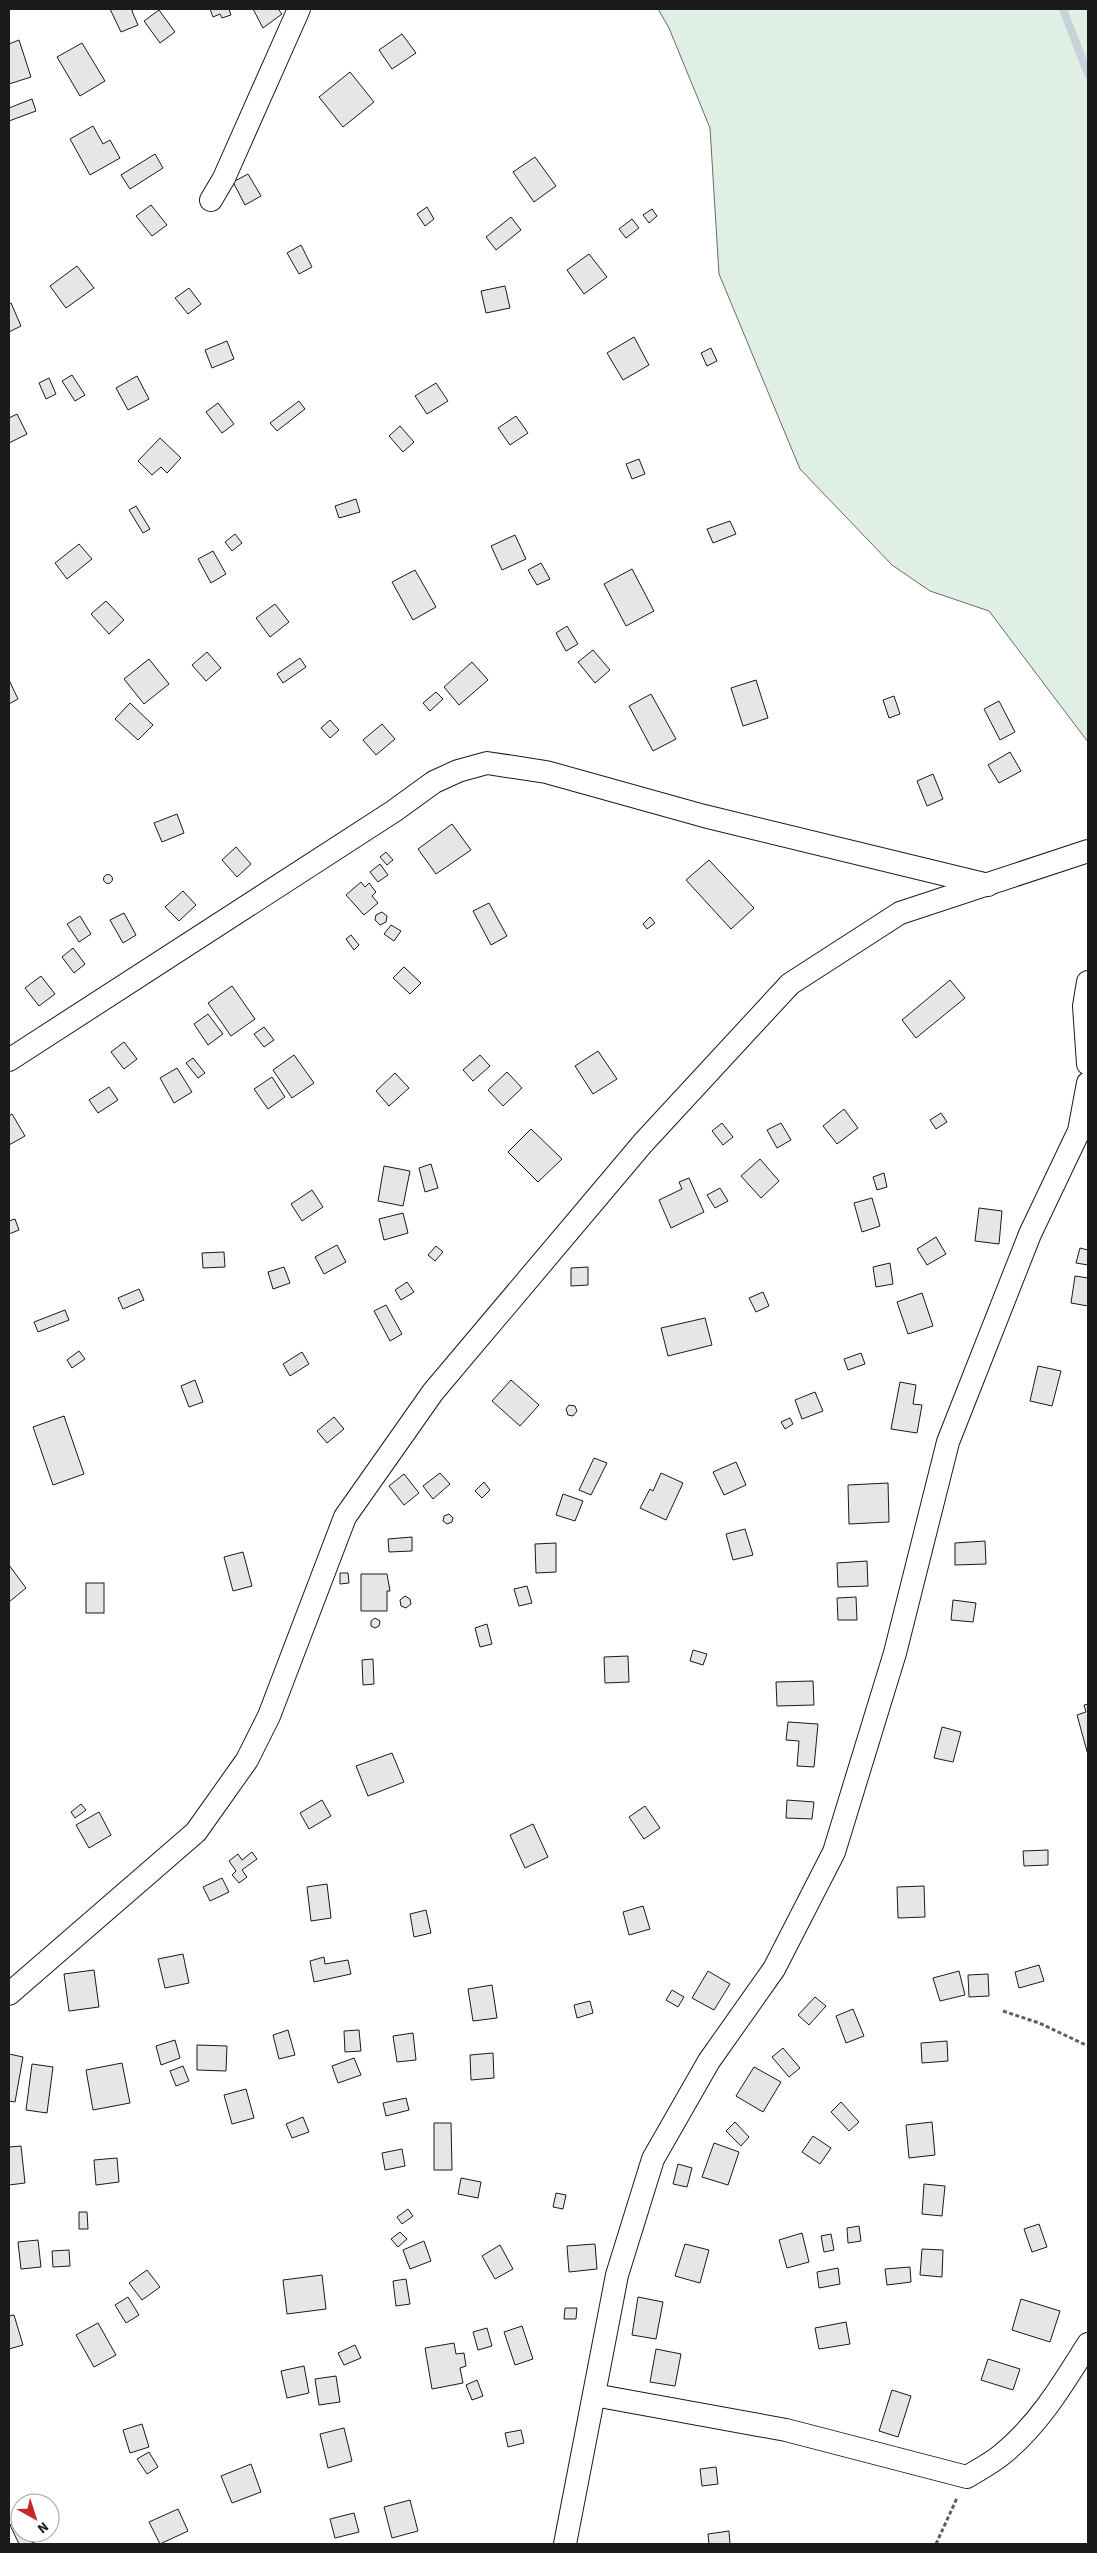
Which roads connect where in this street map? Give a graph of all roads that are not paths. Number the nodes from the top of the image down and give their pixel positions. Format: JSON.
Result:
{"nodes":[{"id":1,"x":299,"y":9,"type":"edge"},
{"id":2,"x":210,"y":200,"type":"dead end"},
{"id":3,"x":1088,"y":851,"type":"edge"},
{"id":4,"x":990,"y":885,"type":"junction"},
{"id":5,"x":1088,"y":982,"type":"edge"},
{"id":6,"x":9,"y":1060,"type":"edge"},
{"id":7,"x":1088,"y":1064,"type":"edge"},
{"id":8,"x":1088,"y":1083,"type":"edge"},
{"id":9,"x":9,"y":1994,"type":"edge"},
{"id":10,"x":1088,"y":2344,"type":"edge"},
{"id":11,"x":594,"y":2396,"type":"junction"},
{"id":12,"x":565,"y":2544,"type":"edge"}],
"edges":[{"from":1,"to":2,"type":"street"},
{"from":3,"to":4,"type":"street"},
{"from":4,"to":6,"type":"street"},
{"from":4,"to":9,"type":"street"},
{"from":5,"to":7,"type":"street"},
{"from":8,"to":11,"type":"street"},
{"from":10,"to":11,"type":"street"},
{"from":11,"to":12,"type":"street"}]}
